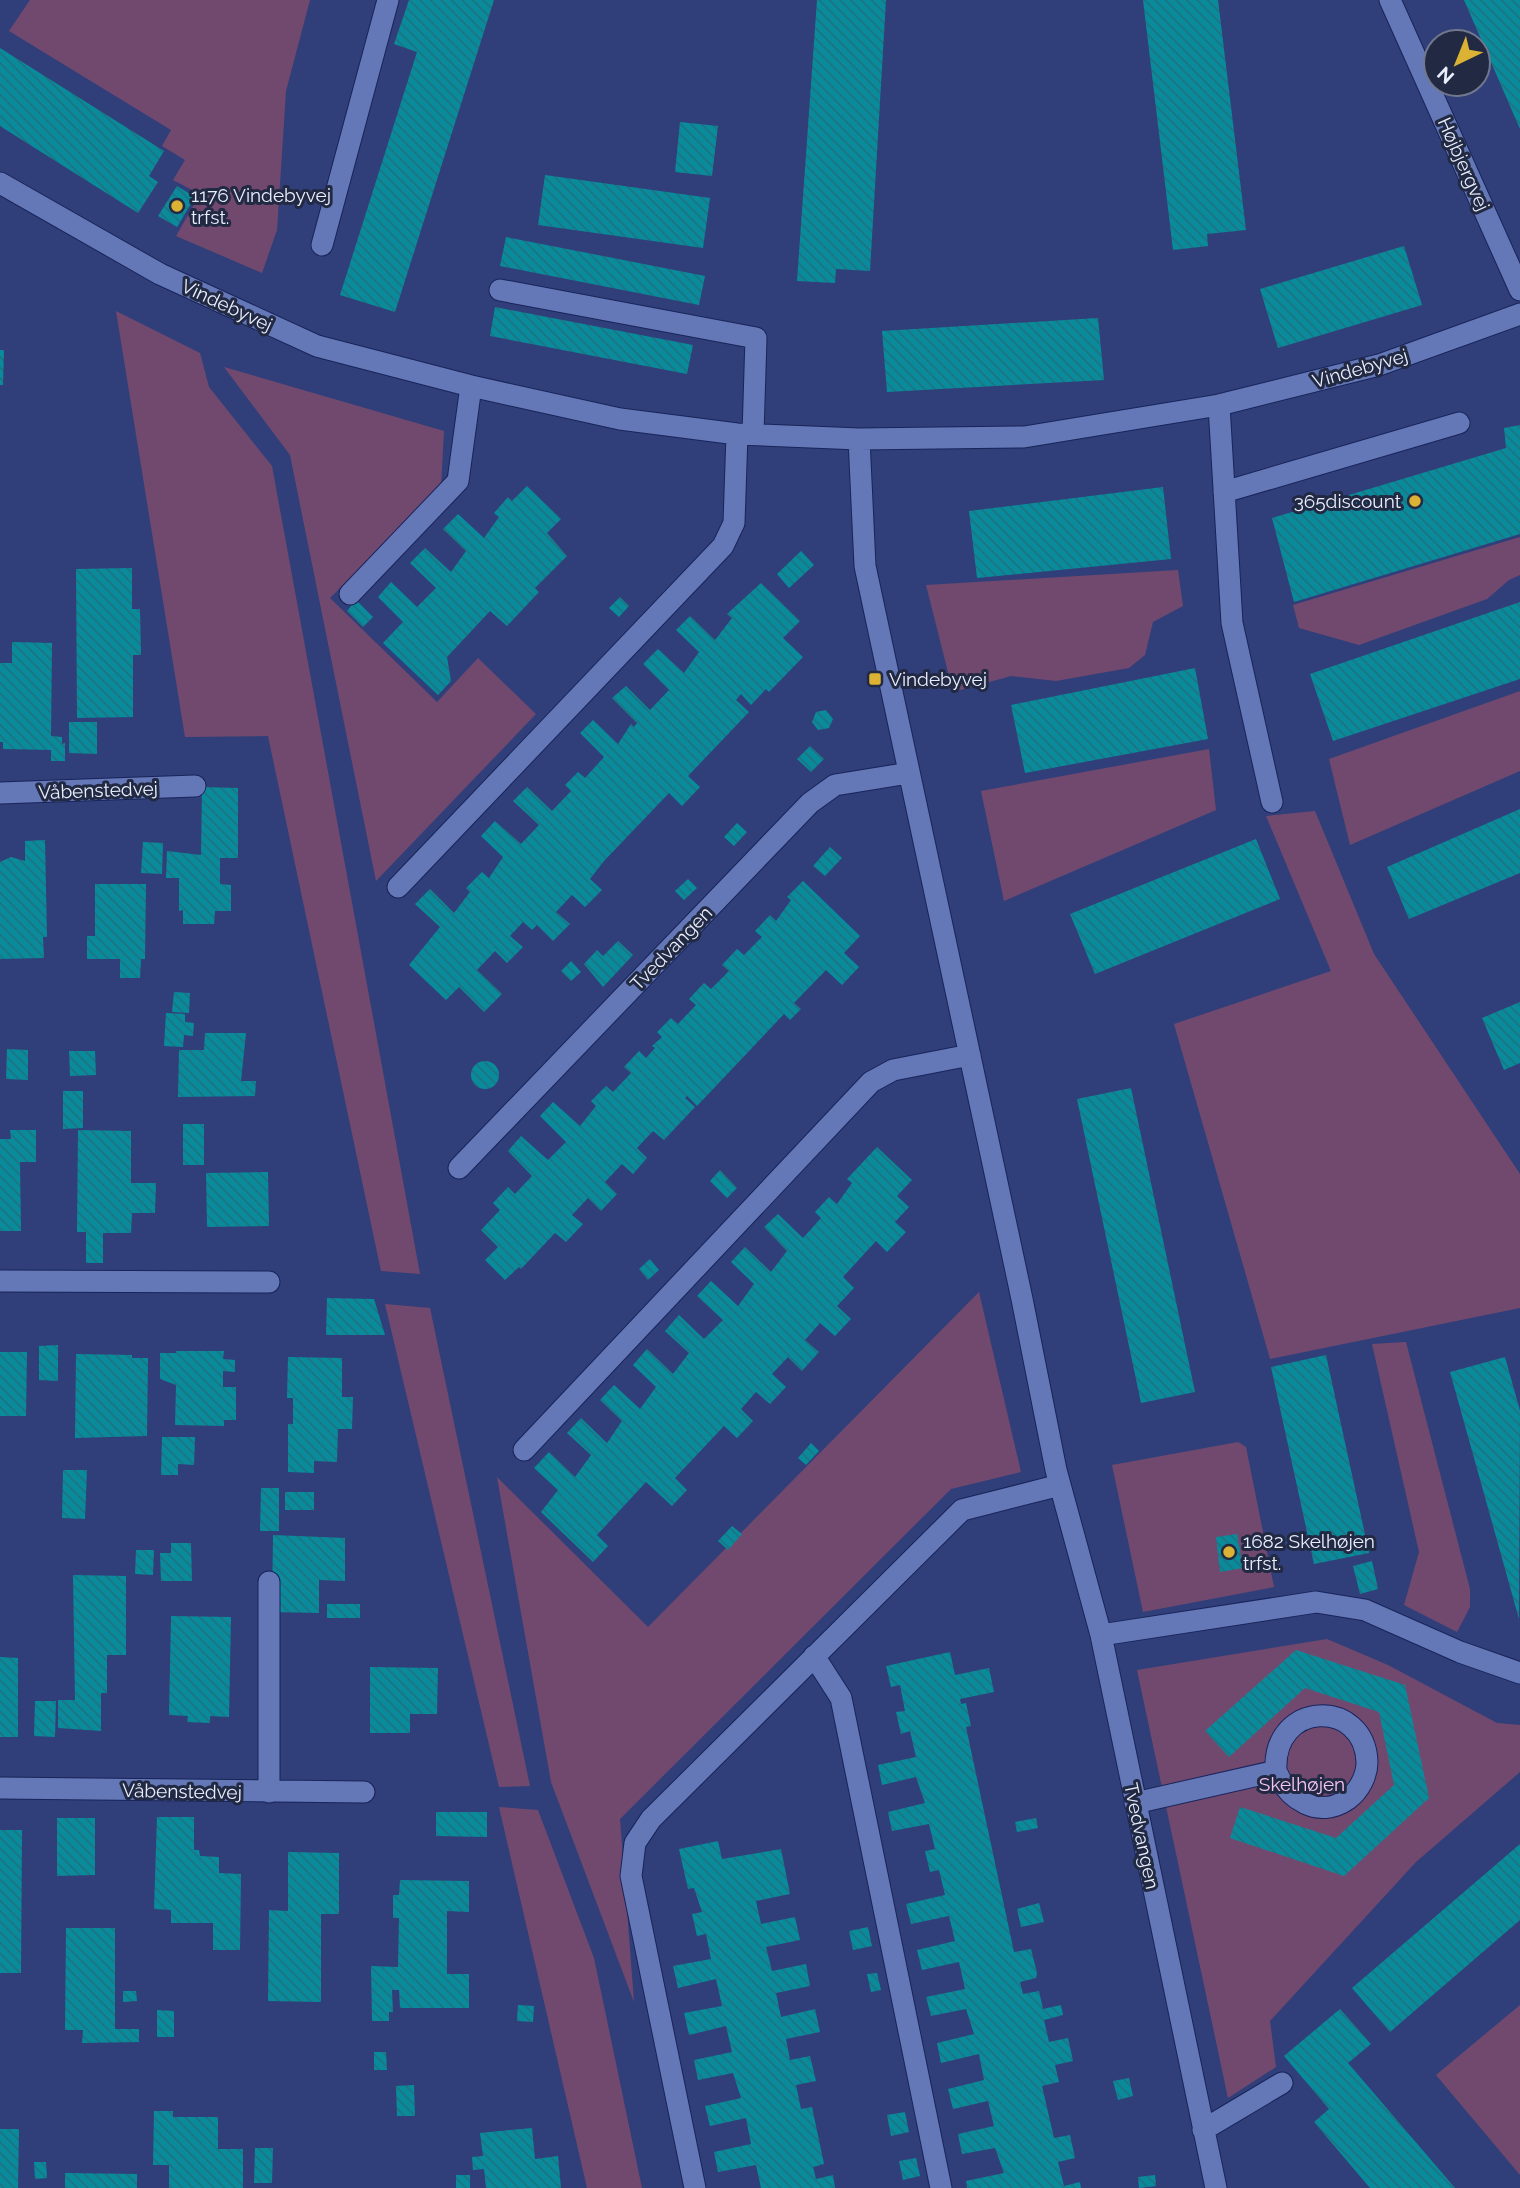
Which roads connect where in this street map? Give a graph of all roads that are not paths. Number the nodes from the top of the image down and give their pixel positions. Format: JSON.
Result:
{"nodes":[{"id":1,"x":388,"y":0,"type":"edge"},
{"id":2,"x":1390,"y":0,"type":"edge"},
{"id":3,"x":0,"y":183,"type":"edge"},
{"id":4,"x":322,"y":245,"type":"dead end"},
{"id":5,"x":500,"y":290,"type":"dead end"},
{"id":6,"x":1520,"y":290,"type":"edge"},
{"id":7,"x":1520,"y":314,"type":"edge"},
{"id":8,"x":471,"y":386,"type":"junction"},
{"id":9,"x":1219,"y":405,"type":"junction"},
{"id":10,"x":1459,"y":424,"type":"dead end"},
{"id":11,"x":745,"y":434,"type":"junction"},
{"id":12,"x":859,"y":439,"type":"junction"},
{"id":13,"x":1224,"y":492,"type":"junction"},
{"id":14,"x":350,"y":594,"type":"dead end"},
{"id":15,"x":909,"y":773,"type":"junction"},
{"id":16,"x":195,"y":786,"type":"dead end"},
{"id":17,"x":0,"y":793,"type":"edge"},
{"id":18,"x":1272,"y":802,"type":"dead end"},
{"id":19,"x":398,"y":887,"type":"dead end"},
{"id":20,"x":970,"y":1055,"type":"junction"},
{"id":21,"x":459,"y":1168,"type":"dead end"},
{"id":22,"x":0,"y":1281,"type":"edge"},
{"id":23,"x":269,"y":1282,"type":"dead end"},
{"id":24,"x":524,"y":1450,"type":"dead end"},
{"id":25,"x":1060,"y":1485,"type":"junction"},
{"id":26,"x":269,"y":1582,"type":"dead end"},
{"id":27,"x":1101,"y":1634,"type":"junction"},
{"id":28,"x":814,"y":1656,"type":"junction"},
{"id":29,"x":1520,"y":1673,"type":"edge"},
{"id":30,"x":1276,"y":1771,"type":"junction"},
{"id":31,"x":0,"y":1788,"type":"edge"},
{"id":32,"x":269,"y":1792,"type":"junction"},
{"id":33,"x":363,"y":1792,"type":"dead end"},
{"id":34,"x":1135,"y":1803,"type":"junction"},
{"id":35,"x":1282,"y":2083,"type":"dead end"},
{"id":36,"x":1203,"y":2130,"type":"junction"},
{"id":37,"x":695,"y":2188,"type":"edge"},
{"id":38,"x":941,"y":2188,"type":"edge"},
{"id":39,"x":1216,"y":2188,"type":"edge"}],
"edges":[{"from":1,"to":4,"type":"street"},
{"from":2,"to":6,"type":"street","name":"Højbjergvej"},
{"from":3,"to":8,"type":"street","name":"Vindebyvej"},
{"from":5,"to":11,"type":"street"},
{"from":7,"to":9,"type":"street","name":"Vindebyvej"},
{"from":8,"to":11,"type":"street","name":"Vindebyvej"},
{"from":8,"to":14,"type":"street"},
{"from":9,"to":12,"type":"street","name":"Vindebyvej"},
{"from":9,"to":13,"type":"street"},
{"from":10,"to":13,"type":"street"},
{"from":11,"to":12,"type":"street","name":"Vindebyvej"},
{"from":11,"to":19,"type":"street"},
{"from":12,"to":15,"type":"street","name":"Tvedvangen"},
{"from":13,"to":18,"type":"street"},
{"from":15,"to":20,"type":"street","name":"Tvedvangen"},
{"from":15,"to":21,"type":"street","name":"Tvedvangen"},
{"from":16,"to":17,"type":"street","name":"Våbenstedvej"},
{"from":20,"to":24,"type":"street"},
{"from":20,"to":25,"type":"street","name":"Tvedvangen"},
{"from":22,"to":23,"type":"street"},
{"from":25,"to":27,"type":"street","name":"Tvedvangen"},
{"from":25,"to":28,"type":"street"},
{"from":26,"to":32,"type":"street"},
{"from":27,"to":29,"type":"street"},
{"from":27,"to":34,"type":"street","name":"Tvedvangen"},
{"from":28,"to":37,"type":"street"},
{"from":28,"to":38,"type":"street"},
{"from":30,"to":30,"type":"street"},
{"from":30,"to":34,"type":"street"},
{"from":31,"to":32,"type":"street","name":"Våbenstedvej"},
{"from":32,"to":33,"type":"street","name":"Våbenstedvej"},
{"from":34,"to":36,"type":"street","name":"Tvedvangen"},
{"from":35,"to":36,"type":"street"},
{"from":36,"to":39,"type":"street","name":"Tvedvangen"}]}
